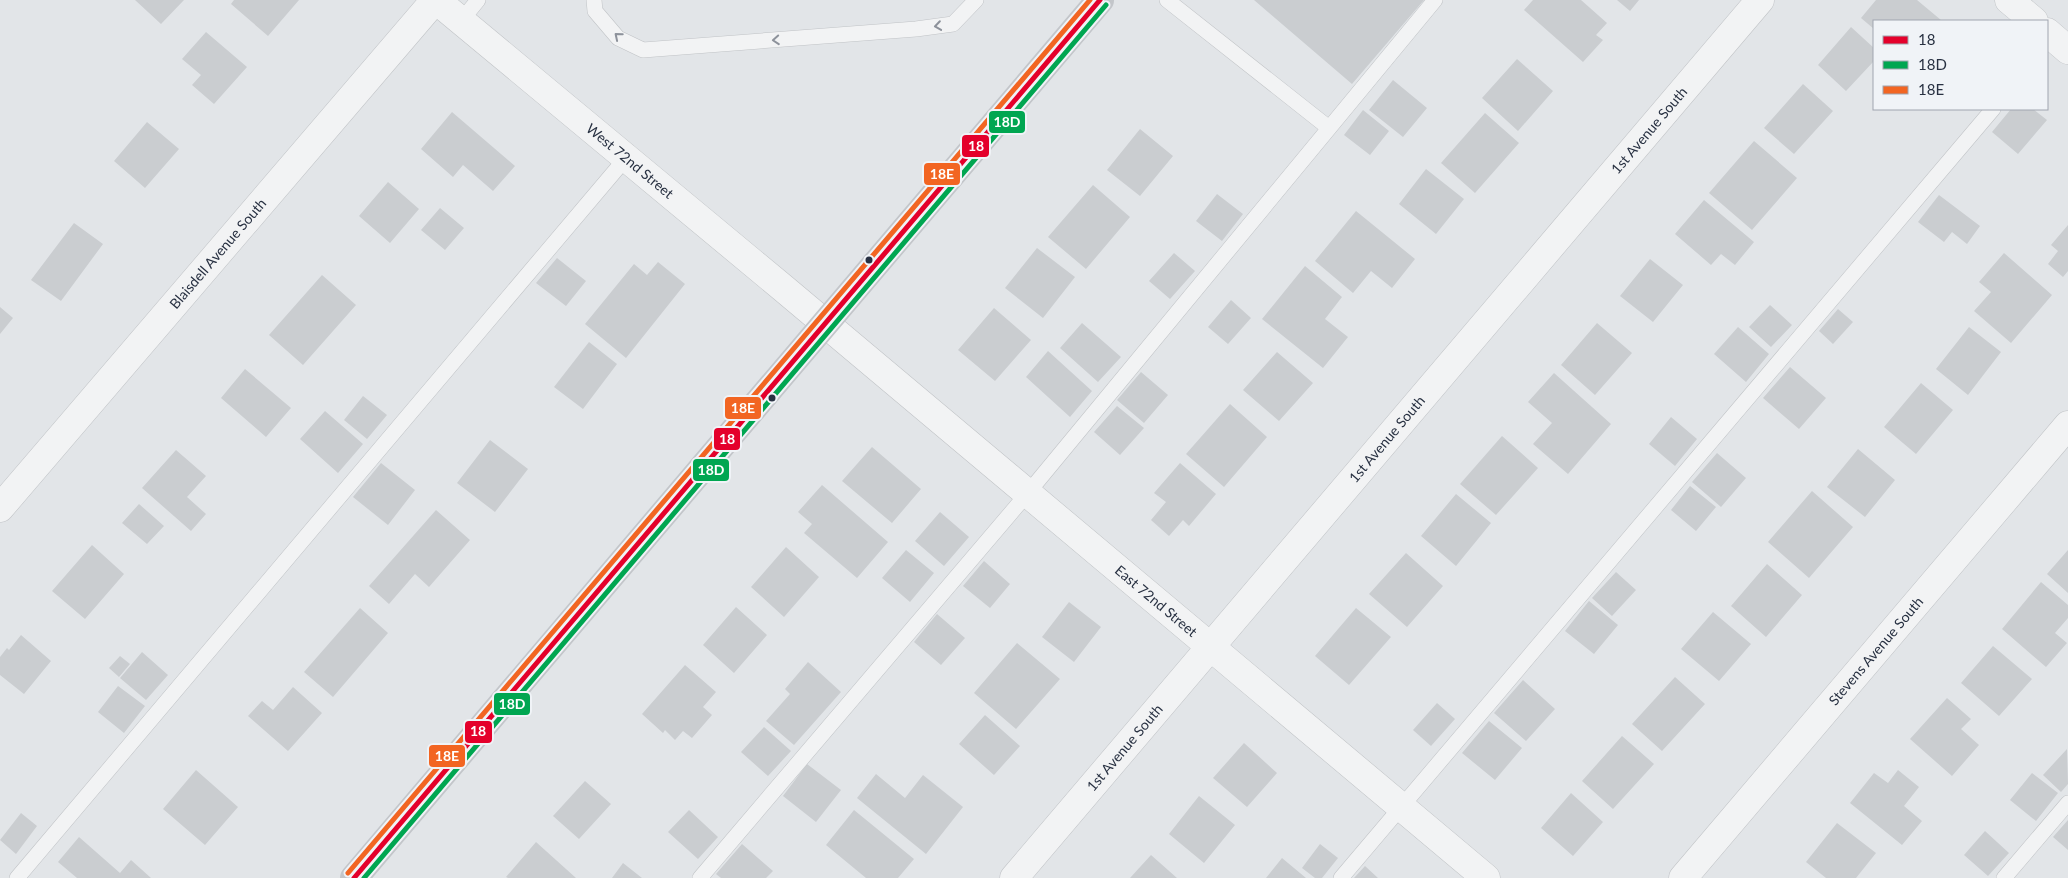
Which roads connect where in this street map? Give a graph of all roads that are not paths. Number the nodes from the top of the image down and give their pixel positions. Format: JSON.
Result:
{"nodes":[{"id":1,"x":435,"y":0,"type":"edge"},
{"id":2,"x":478,"y":0,"type":"edge"},
{"id":3,"x":594,"y":0,"type":"edge"},
{"id":4,"x":976,"y":0,"type":"edge"},
{"id":5,"x":1100,"y":0,"type":"edge"},
{"id":6,"x":1167,"y":0,"type":"edge"},
{"id":7,"x":1435,"y":0,"type":"edge"},
{"id":8,"x":1760,"y":0,"type":"edge"},
{"id":9,"x":2009,"y":0,"type":"edge"},
{"id":10,"x":2031,"y":20,"type":"edge"},
{"id":11,"x":461,"y":21,"type":"junction"},
{"id":12,"x":1992,"y":110,"type":"edge"},
{"id":13,"x":1329,"y":128,"type":"junction"},
{"id":14,"x":626,"y":158,"type":"junction"},
{"id":15,"x":825,"y":324,"type":"junction"},
{"id":16,"x":2068,"y":425,"type":"edge"},
{"id":17,"x":1027,"y":494,"type":"junction"},
{"id":18,"x":0,"y":508,"type":"edge"},
{"id":19,"x":1211,"y":647,"type":"junction"},
{"id":20,"x":2068,"y":803,"type":"edge"},
{"id":21,"x":1401,"y":807,"type":"junction"},
{"id":22,"x":17,"y":878,"type":"edge"},
{"id":23,"x":354,"y":878,"type":"edge"},
{"id":24,"x":700,"y":878,"type":"edge"},
{"id":25,"x":1014,"y":878,"type":"edge"},
{"id":26,"x":1340,"y":878,"type":"edge"},
{"id":27,"x":1486,"y":878,"type":"edge"},
{"id":28,"x":1683,"y":878,"type":"edge"},
{"id":29,"x":2004,"y":878,"type":"edge"}],
"edges":[{"from":1,"to":11,"type":"street","name":"West 72nd Street"},
{"from":1,"to":18,"type":"street","name":"Blaisdell Avenue South"},
{"from":2,"to":11,"type":"lane"},
{"from":4,"to":3,"type":"lane","one_way":true},
{"from":5,"to":15,"type":"main road"},
{"from":6,"to":13,"type":"lane"},
{"from":7,"to":13,"type":"lane"},
{"from":8,"to":19,"type":"street","name":"1st Avenue South"},
{"from":9,"to":10,"type":"street"},
{"from":11,"to":14,"type":"street","name":"West 72nd Street"},
{"from":12,"to":21,"type":"lane"},
{"from":13,"to":17,"type":"lane"},
{"from":14,"to":15,"type":"street","name":"West 72nd Street"},
{"from":14,"to":22,"type":"lane"},
{"from":15,"to":17,"type":"street","name":"East 72nd Street"},
{"from":15,"to":23,"type":"main road"},
{"from":16,"to":28,"type":"street","name":"Stevens Avenue South"},
{"from":17,"to":19,"type":"street","name":"East 72nd Street"},
{"from":17,"to":24,"type":"lane"},
{"from":19,"to":21,"type":"street","name":"East 72nd Street"},
{"from":19,"to":25,"type":"street","name":"1st Avenue South"},
{"from":20,"to":29,"type":"lane"},
{"from":21,"to":26,"type":"lane"},
{"from":21,"to":27,"type":"street","name":"East 72nd Street"}]}
